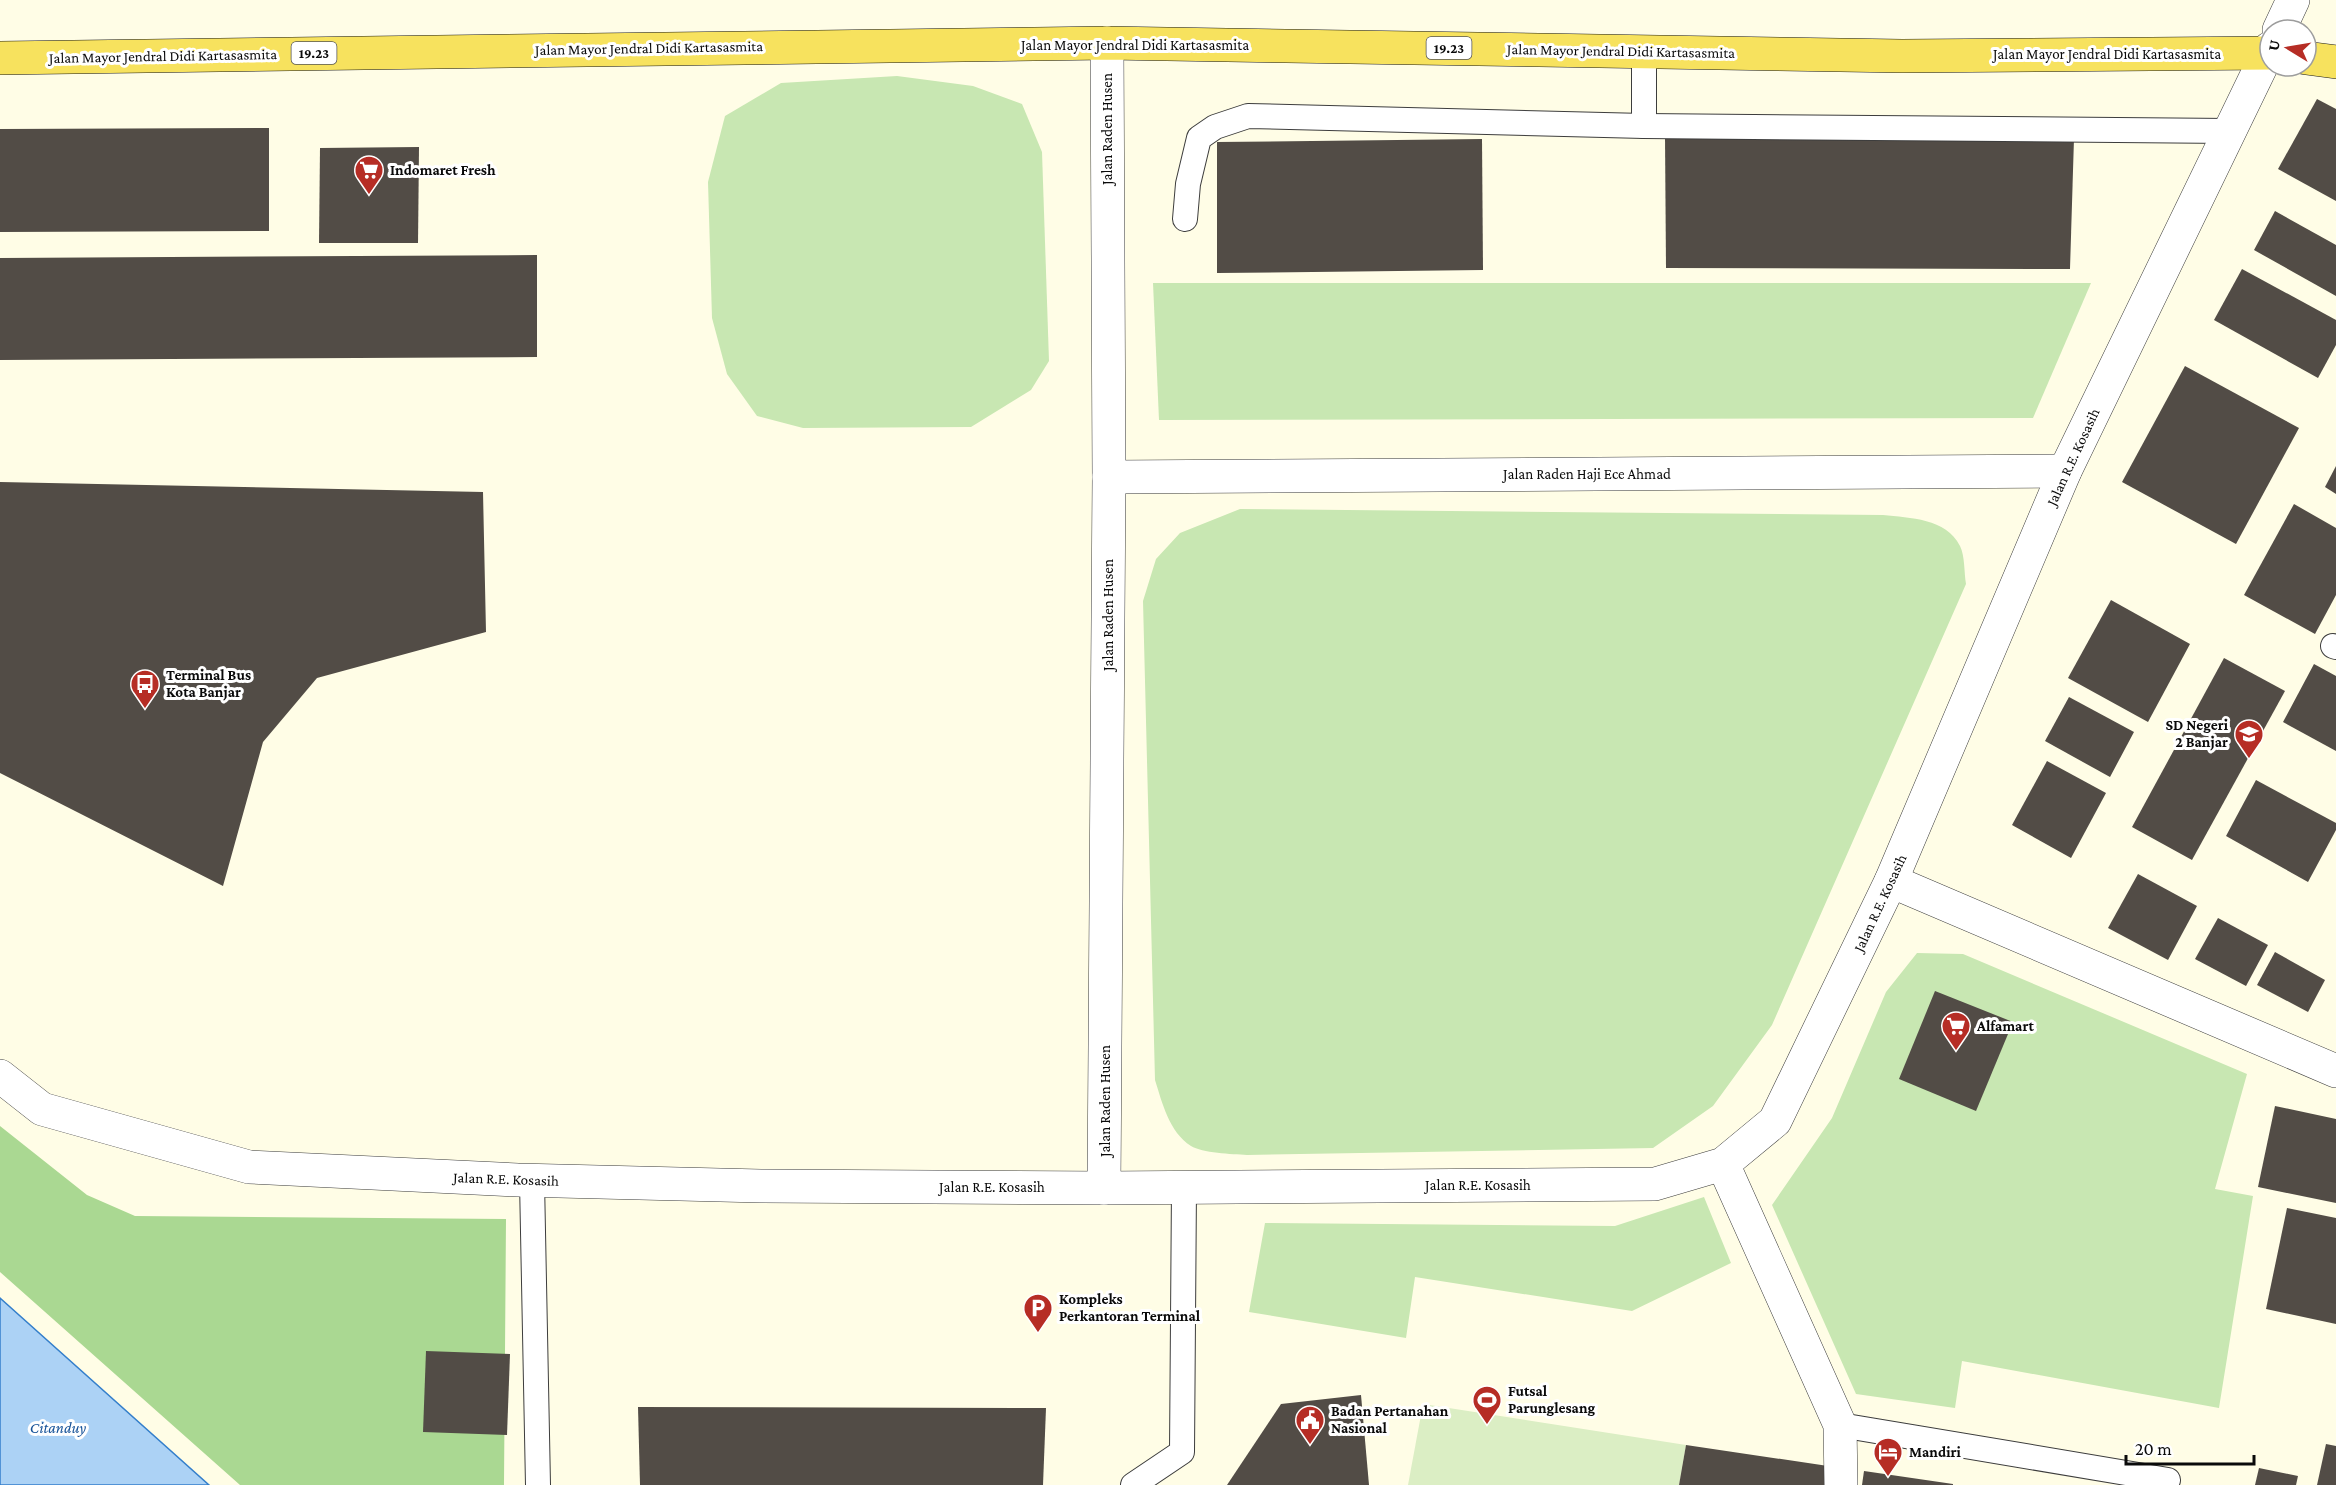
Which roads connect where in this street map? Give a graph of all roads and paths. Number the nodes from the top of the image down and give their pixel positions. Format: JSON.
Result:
{"nodes":[{"id":1,"x":2293,"y":0,"type":"edge"},
{"id":2,"x":2285,"y":18,"type":"edge"},
{"id":3,"x":1107,"y":43,"type":"junction"},
{"id":4,"x":2258,"y":46,"type":"edge"},
{"id":5,"x":1644,"y":52,"type":"junction"},
{"id":6,"x":0,"y":58,"type":"edge"},
{"id":7,"x":2318,"y":60,"type":"edge"},
{"id":8,"x":2336,"y":62,"type":"edge"},
{"id":9,"x":2258,"y":74,"type":"edge"},
{"id":10,"x":1644,"y":126,"type":"junction"},
{"id":11,"x":2230,"y":131,"type":"junction"},
{"id":12,"x":1185,"y":219,"type":"dead end"},
{"id":13,"x":2065,"y":471,"type":"junction"},
{"id":14,"x":1109,"y":477,"type":"junction"},
{"id":15,"x":1891,"y":881,"type":"junction"},
{"id":16,"x":2336,"y":1071,"type":"edge"},
{"id":17,"x":0,"y":1076,"type":"edge"},
{"id":18,"x":1723,"y":1164,"type":"junction"},
{"id":19,"x":532,"y":1181,"type":"junction"},
{"id":20,"x":1184,"y":1187,"type":"junction"},
{"id":21,"x":1104,"y":1188,"type":"junction"},
{"id":22,"x":1840,"y":1425,"type":"junction"},
{"id":23,"x":2168,"y":1480,"type":"dead end"},
{"id":24,"x":538,"y":1485,"type":"edge"},
{"id":25,"x":1133,"y":1485,"type":"edge"},
{"id":26,"x":1841,"y":1485,"type":"edge"}],
"edges":[{"from":1,"to":2,"type":"street","name":"Jalan R.E. Kosasih"},
{"from":3,"to":5,"type":"main road","name":"Jalan Mayor Jendral Didi Kartasasmita","number":"19.23"},
{"from":3,"to":6,"type":"main road","name":"Jalan Mayor Jendral Didi Kartasasmita","number":"19.23"},
{"from":3,"to":14,"type":"street","name":"Jalan Raden Husen"},
{"from":4,"to":5,"type":"main road","name":"Jalan Mayor Jendral Didi Kartasasmita","number":"19.23"},
{"from":5,"to":10,"type":"lane"},
{"from":7,"to":8,"type":"main road"},
{"from":9,"to":11,"type":"street","name":"Jalan R.E. Kosasih"},
{"from":10,"to":11,"type":"lane"},
{"from":10,"to":12,"type":"lane"},
{"from":11,"to":13,"type":"street","name":"Jalan R.E. Kosasih"},
{"from":13,"to":14,"type":"street","name":"Jalan Raden Haji Ece Ahmad"},
{"from":13,"to":15,"type":"street","name":"Jalan R.E. Kosasih"},
{"from":14,"to":21,"type":"street","name":"Jalan Raden Husen"},
{"from":15,"to":16,"type":"street"},
{"from":15,"to":18,"type":"street","name":"Jalan R.E. Kosasih"},
{"from":17,"to":19,"type":"street","name":"Jalan R.E. Kosasih"},
{"from":18,"to":20,"type":"street","name":"Jalan R.E. Kosasih"},
{"from":18,"to":22,"type":"street"},
{"from":19,"to":21,"type":"street","name":"Jalan R.E. Kosasih"},
{"from":19,"to":24,"type":"lane"},
{"from":20,"to":21,"type":"street","name":"Jalan R.E. Kosasih"},
{"from":20,"to":25,"type":"lane"},
{"from":22,"to":23,"type":"lane"},
{"from":22,"to":26,"type":"street"}]}
